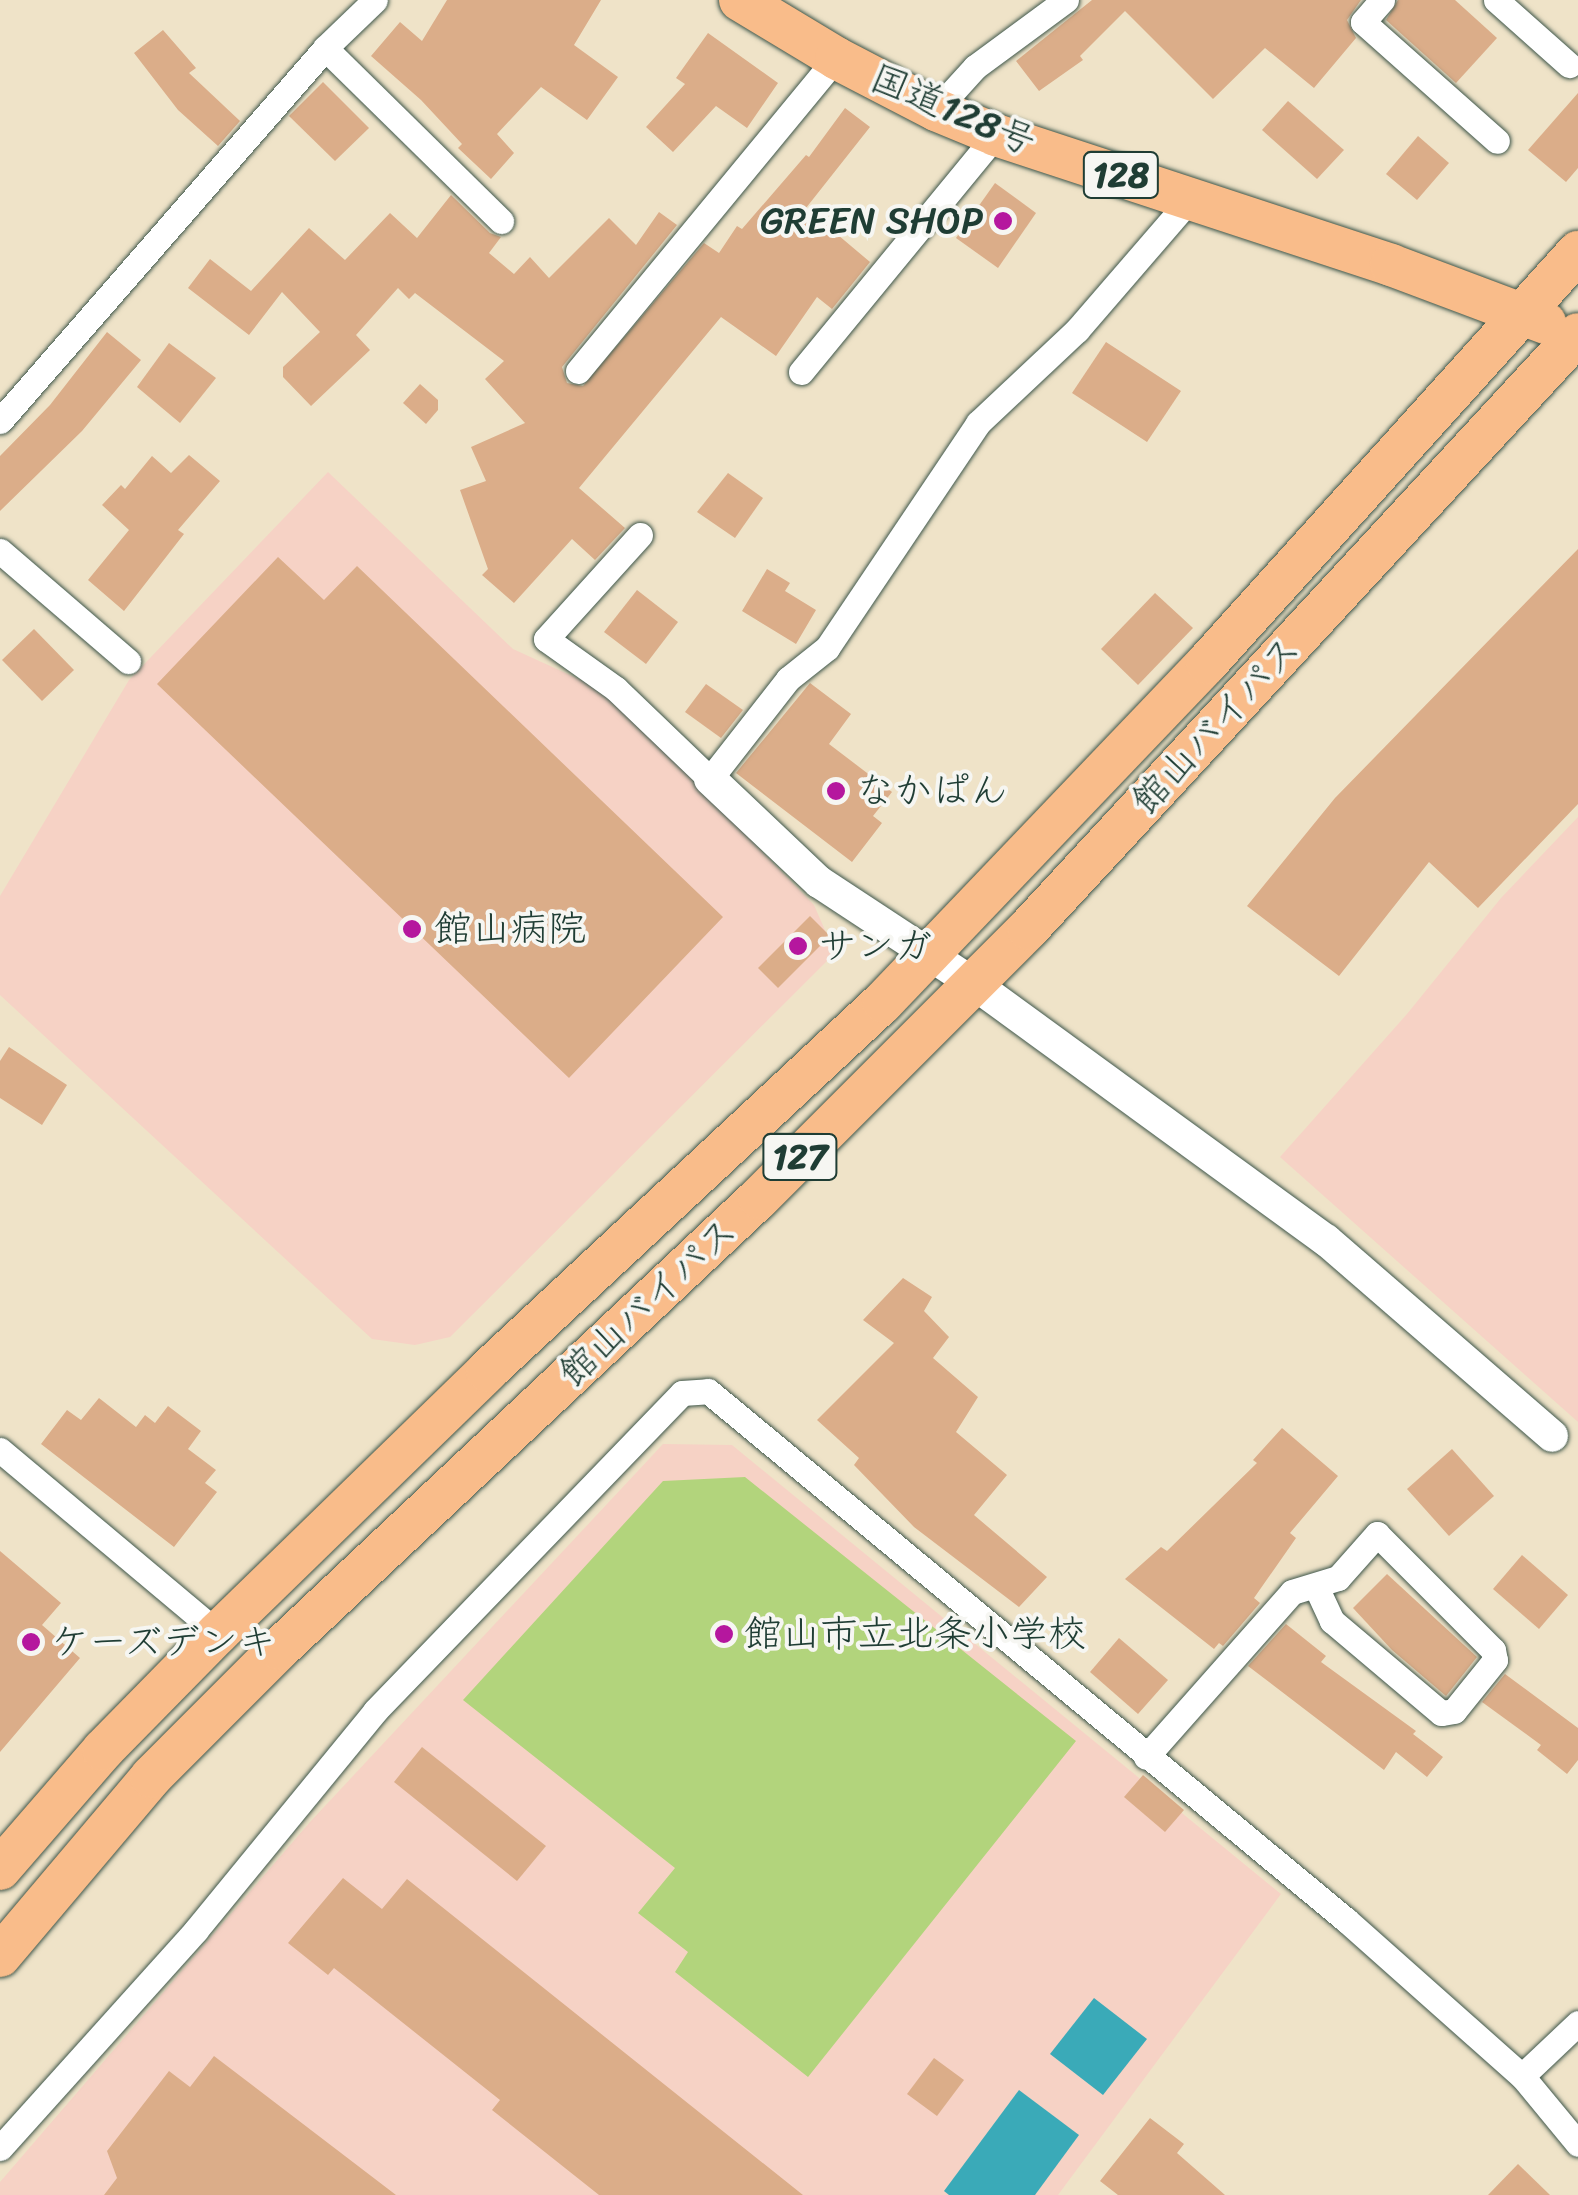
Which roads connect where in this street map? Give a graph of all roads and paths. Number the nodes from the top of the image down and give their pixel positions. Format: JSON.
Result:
{"nodes":[{"id":1,"x":375,"y":0,"type":"edge"},
{"id":2,"x":740,"y":0,"type":"edge"},
{"id":3,"x":1066,"y":0,"type":"edge"},
{"id":4,"x":1382,"y":0,"type":"edge"},
{"id":5,"x":1496,"y":0,"type":"edge"},
{"id":6,"x":325,"y":48,"type":"junction"},
{"id":7,"x":836,"y":58,"type":"junction"},
{"id":8,"x":1569,"y":65,"type":"dead end"},
{"id":9,"x":936,"y":110,"type":"junction"},
{"id":10,"x":996,"y":134,"type":"junction"},
{"id":11,"x":1497,"y":140,"type":"dead end"},
{"id":12,"x":1192,"y":197,"type":"junction"},
{"id":13,"x":501,"y":221,"type":"dead end"},
{"id":14,"x":1578,"y":252,"type":"edge"},
{"id":15,"x":1518,"y":314,"type":"junction"},
{"id":16,"x":1578,"y":335,"type":"edge"},
{"id":17,"x":578,"y":371,"type":"dead end"},
{"id":18,"x":800,"y":372,"type":"dead end"},
{"id":19,"x":0,"y":420,"type":"edge"},
{"id":20,"x":640,"y":534,"type":"dead end"},
{"id":21,"x":0,"y":550,"type":"edge"},
{"id":22,"x":128,"y":662,"type":"dead end"},
{"id":23,"x":710,"y":779,"type":"junction"},
{"id":24,"x":929,"y":954,"type":"junction"},
{"id":25,"x":973,"y":984,"type":"junction"},
{"id":26,"x":1552,"y":1436,"type":"dead end"},
{"id":27,"x":0,"y":1450,"type":"edge"},
{"id":28,"x":1316,"y":1588,"type":"junction"},
{"id":29,"x":218,"y":1633,"type":"junction"},
{"id":30,"x":1146,"y":1757,"type":"junction"},
{"id":31,"x":0,"y":1869,"type":"edge"},
{"id":32,"x":0,"y":1956,"type":"edge"},
{"id":33,"x":1578,"y":2024,"type":"edge"},
{"id":34,"x":1522,"y":2076,"type":"junction"},
{"id":35,"x":1578,"y":2144,"type":"edge"},
{"id":36,"x":0,"y":2148,"type":"edge"}],
"edges":[{"from":1,"to":6,"type":"street"},
{"from":2,"to":7,"type":"highway","name":"国道128号","number":"128"},
{"from":3,"to":9,"type":"street"},
{"from":4,"to":11,"type":"street"},
{"from":5,"to":8,"type":"street"},
{"from":6,"to":13,"type":"street"},
{"from":6,"to":19,"type":"street"},
{"from":7,"to":9,"type":"highway","name":"国道128号","number":"128"},
{"from":7,"to":17,"type":"street"},
{"from":9,"to":10,"type":"highway","name":"国道128号","number":"128"},
{"from":10,"to":12,"type":"highway","name":"国道128号","number":"128"},
{"from":10,"to":18,"type":"street"},
{"from":12,"to":15,"type":"highway","name":"国道128号","number":"128"},
{"from":12,"to":23,"type":"street"},
{"from":14,"to":15,"type":"highway","name":"館山バイパス"},
{"from":15,"to":16,"type":"highway","number":"128"},
{"from":15,"to":24,"type":"highway","name":"館山バイパス","number":"127"},
{"from":16,"to":25,"type":"highway","name":"館山バイパス","number":"127"},
{"from":20,"to":23,"type":"street"},
{"from":21,"to":22,"type":"street"},
{"from":23,"to":24,"type":"street"},
{"from":24,"to":25,"type":"street"},
{"from":24,"to":29,"type":"highway","name":"館山バイパス","number":"127"},
{"from":25,"to":26,"type":"street"},
{"from":25,"to":32,"type":"highway","name":"館山バイパス","number":"127"},
{"from":27,"to":29,"type":"street"},
{"from":28,"to":28,"type":"street"},
{"from":28,"to":30,"type":"street"},
{"from":29,"to":31,"type":"highway","name":"館山バイパス","number":"127"},
{"from":30,"to":34,"type":"street"},
{"from":30,"to":36,"type":"street"},
{"from":33,"to":34,"type":"street"},
{"from":34,"to":35,"type":"street"}]}
